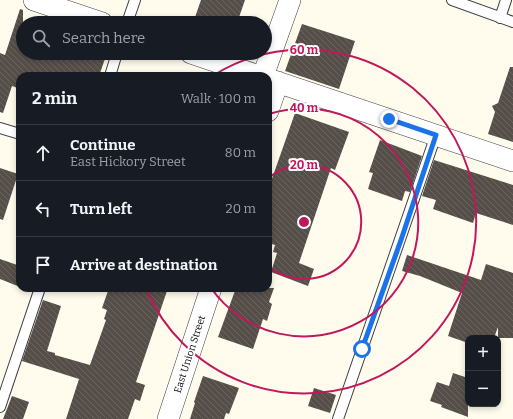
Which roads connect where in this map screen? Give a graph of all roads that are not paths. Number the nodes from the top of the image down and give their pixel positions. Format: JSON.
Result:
{"nodes":[{"id":1,"x":34,"y":0,"type":"edge"},
{"id":2,"x":135,"y":0,"type":"edge"},
{"id":3,"x":290,"y":0,"type":"edge"},
{"id":4,"x":452,"y":0,"type":"edge"},
{"id":5,"x":506,"y":0,"type":"edge"},
{"id":6,"x":81,"y":16,"type":"edge"},
{"id":7,"x":129,"y":16,"type":"edge"},
{"id":8,"x":500,"y":18,"type":"junction"},
{"id":9,"x":513,"y":22,"type":"edge"},
{"id":10,"x":115,"y":60,"type":"edge"},
{"id":11,"x":212,"y":60,"type":"edge"},
{"id":12,"x":111,"y":72,"type":"edge"},
{"id":13,"x":249,"y":72,"type":"edge"},
{"id":14,"x":269,"y":72,"type":"edge"},
{"id":15,"x":272,"y":80,"type":"edge"},
{"id":16,"x":0,"y":128,"type":"edge"},
{"id":17,"x":16,"y":133,"type":"edge"},
{"id":18,"x":436,"y":135,"type":"junction"},
{"id":19,"x":513,"y":161,"type":"edge"},
{"id":20,"x":39,"y":292,"type":"edge"},
{"id":21,"x":210,"y":292,"type":"edge"},
{"id":22,"x":0,"y":407,"type":"edge"},
{"id":23,"x":171,"y":418,"type":"edge"},
{"id":24,"x":338,"y":419,"type":"edge"}],
"edges":[{"from":1,"to":6,"type":"street"},
{"from":2,"to":7,"type":"lane"},
{"from":3,"to":14,"type":"street"},
{"from":4,"to":8,"type":"lane"},
{"from":5,"to":8,"type":"lane"},
{"from":8,"to":9,"type":"lane"},
{"from":10,"to":12,"type":"lane"},
{"from":11,"to":13,"type":"street"},
{"from":15,"to":18,"type":"street"},
{"from":16,"to":17,"type":"lane"},
{"from":18,"to":19,"type":"street"},
{"from":18,"to":24,"type":"lane"},
{"from":20,"to":22,"type":"lane"},
{"from":21,"to":23,"type":"street","name":"East Union Street"}]}
